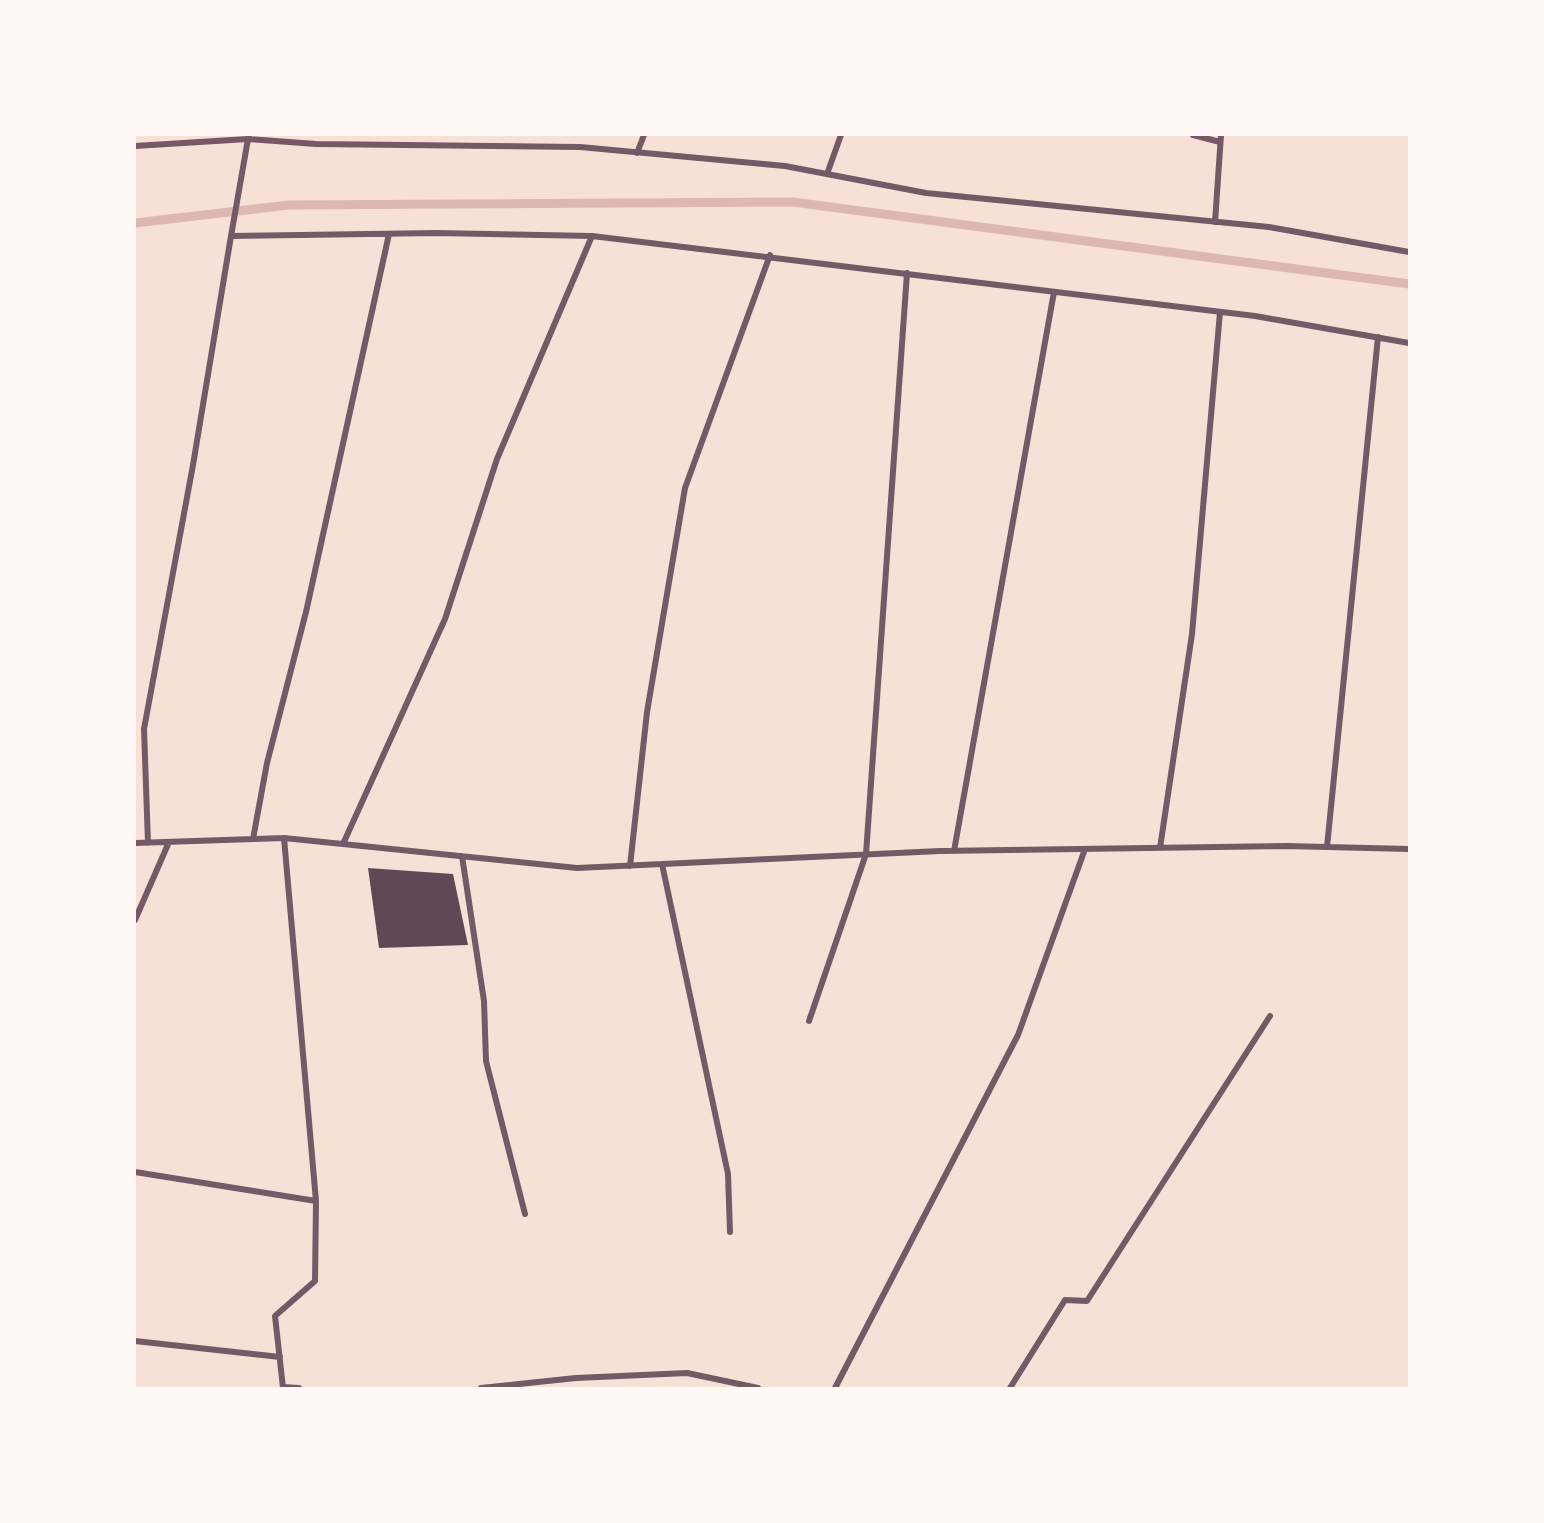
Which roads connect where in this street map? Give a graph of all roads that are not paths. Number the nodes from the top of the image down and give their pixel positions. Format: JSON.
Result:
{"nodes":[{"id":1,"x":644,"y":135,"type":"edge"},
{"id":2,"x":841,"y":135,"type":"edge"},
{"id":3,"x":1193,"y":135,"type":"edge"},
{"id":4,"x":248,"y":137,"type":"edge"},
{"id":5,"x":1221,"y":139,"type":"edge"},
{"id":6,"x":135,"y":146,"type":"edge"},
{"id":7,"x":637,"y":153,"type":"junction"},
{"id":8,"x":827,"y":174,"type":"junction"},
{"id":9,"x":1215,"y":222,"type":"junction"},
{"id":10,"x":389,"y":234,"type":"junction"},
{"id":11,"x":592,"y":236,"type":"junction"},
{"id":12,"x":231,"y":237,"type":"junction"},
{"id":13,"x":1409,"y":252,"type":"edge"},
{"id":14,"x":770,"y":255,"type":"junction"},
{"id":15,"x":907,"y":273,"type":"junction"},
{"id":16,"x":1054,"y":292,"type":"junction"},
{"id":17,"x":1220,"y":312,"type":"junction"},
{"id":18,"x":1378,"y":338,"type":"junction"},
{"id":19,"x":1409,"y":343,"type":"edge"},
{"id":20,"x":284,"y":838,"type":"junction"},
{"id":21,"x":252,"y":839,"type":"junction"},
{"id":22,"x":169,"y":842,"type":"junction"},
{"id":23,"x":135,"y":843,"type":"edge"},
{"id":24,"x":148,"y":843,"type":"junction"},
{"id":25,"x":343,"y":844,"type":"junction"},
{"id":26,"x":1328,"y":847,"type":"junction"},
{"id":27,"x":1160,"y":848,"type":"junction"},
{"id":28,"x":1085,"y":849,"type":"junction"},
{"id":29,"x":1409,"y":849,"type":"edge"},
{"id":30,"x":954,"y":851,"type":"junction"},
{"id":31,"x":866,"y":854,"type":"junction"},
{"id":32,"x":462,"y":856,"type":"junction"},
{"id":33,"x":662,"y":864,"type":"junction"},
{"id":34,"x":630,"y":866,"type":"junction"},
{"id":35,"x":135,"y":920,"type":"edge"},
{"id":36,"x":1270,"y":1016,"type":"dead end"},
{"id":37,"x":809,"y":1021,"type":"dead end"},
{"id":38,"x":135,"y":1172,"type":"edge"},
{"id":39,"x":316,"y":1201,"type":"junction"},
{"id":40,"x":525,"y":1214,"type":"dead end"},
{"id":41,"x":730,"y":1232,"type":"dead end"},
{"id":42,"x":135,"y":1341,"type":"edge"},
{"id":43,"x":280,"y":1357,"type":"junction"},
{"id":44,"x":283,"y":1388,"type":"edge"},
{"id":45,"x":299,"y":1388,"type":"edge"},
{"id":46,"x":481,"y":1388,"type":"edge"},
{"id":47,"x":758,"y":1388,"type":"edge"},
{"id":48,"x":834,"y":1388,"type":"edge"},
{"id":49,"x":1010,"y":1388,"type":"edge"}],
"edges":[{"from":1,"to":7,"type":"street"},
{"from":2,"to":8,"type":"street"},
{"from":3,"to":5,"type":"street"},
{"from":4,"to":6,"type":"street"},
{"from":4,"to":7,"type":"street"},
{"from":4,"to":12,"type":"street"},
{"from":5,"to":9,"type":"street"},
{"from":7,"to":8,"type":"street"},
{"from":8,"to":9,"type":"street"},
{"from":9,"to":13,"type":"street"},
{"from":10,"to":11,"type":"street"},
{"from":10,"to":12,"type":"street"},
{"from":10,"to":21,"type":"street"},
{"from":11,"to":14,"type":"street"},
{"from":11,"to":25,"type":"street"},
{"from":12,"to":24,"type":"street"},
{"from":14,"to":15,"type":"street"},
{"from":14,"to":34,"type":"street"},
{"from":15,"to":16,"type":"street"},
{"from":15,"to":31,"type":"street"},
{"from":16,"to":17,"type":"street"},
{"from":16,"to":30,"type":"street"},
{"from":17,"to":18,"type":"street"},
{"from":17,"to":27,"type":"street"},
{"from":18,"to":19,"type":"street"},
{"from":18,"to":26,"type":"street"},
{"from":20,"to":21,"type":"street"},
{"from":20,"to":25,"type":"street"},
{"from":20,"to":39,"type":"street"},
{"from":21,"to":22,"type":"street"},
{"from":22,"to":24,"type":"street"},
{"from":22,"to":35,"type":"street"},
{"from":23,"to":24,"type":"street"},
{"from":25,"to":32,"type":"street"},
{"from":26,"to":27,"type":"street"},
{"from":26,"to":29,"type":"street"},
{"from":27,"to":28,"type":"street"},
{"from":28,"to":30,"type":"street"},
{"from":28,"to":48,"type":"street"},
{"from":30,"to":31,"type":"street"},
{"from":31,"to":33,"type":"street"},
{"from":31,"to":37,"type":"street"},
{"from":32,"to":34,"type":"street"},
{"from":32,"to":40,"type":"street"},
{"from":33,"to":34,"type":"street"},
{"from":33,"to":41,"type":"street"},
{"from":36,"to":49,"type":"street"},
{"from":38,"to":39,"type":"street"},
{"from":39,"to":43,"type":"street"},
{"from":42,"to":43,"type":"street"},
{"from":43,"to":44,"type":"street"},
{"from":44,"to":45,"type":"street"},
{"from":46,"to":47,"type":"street"}]}
